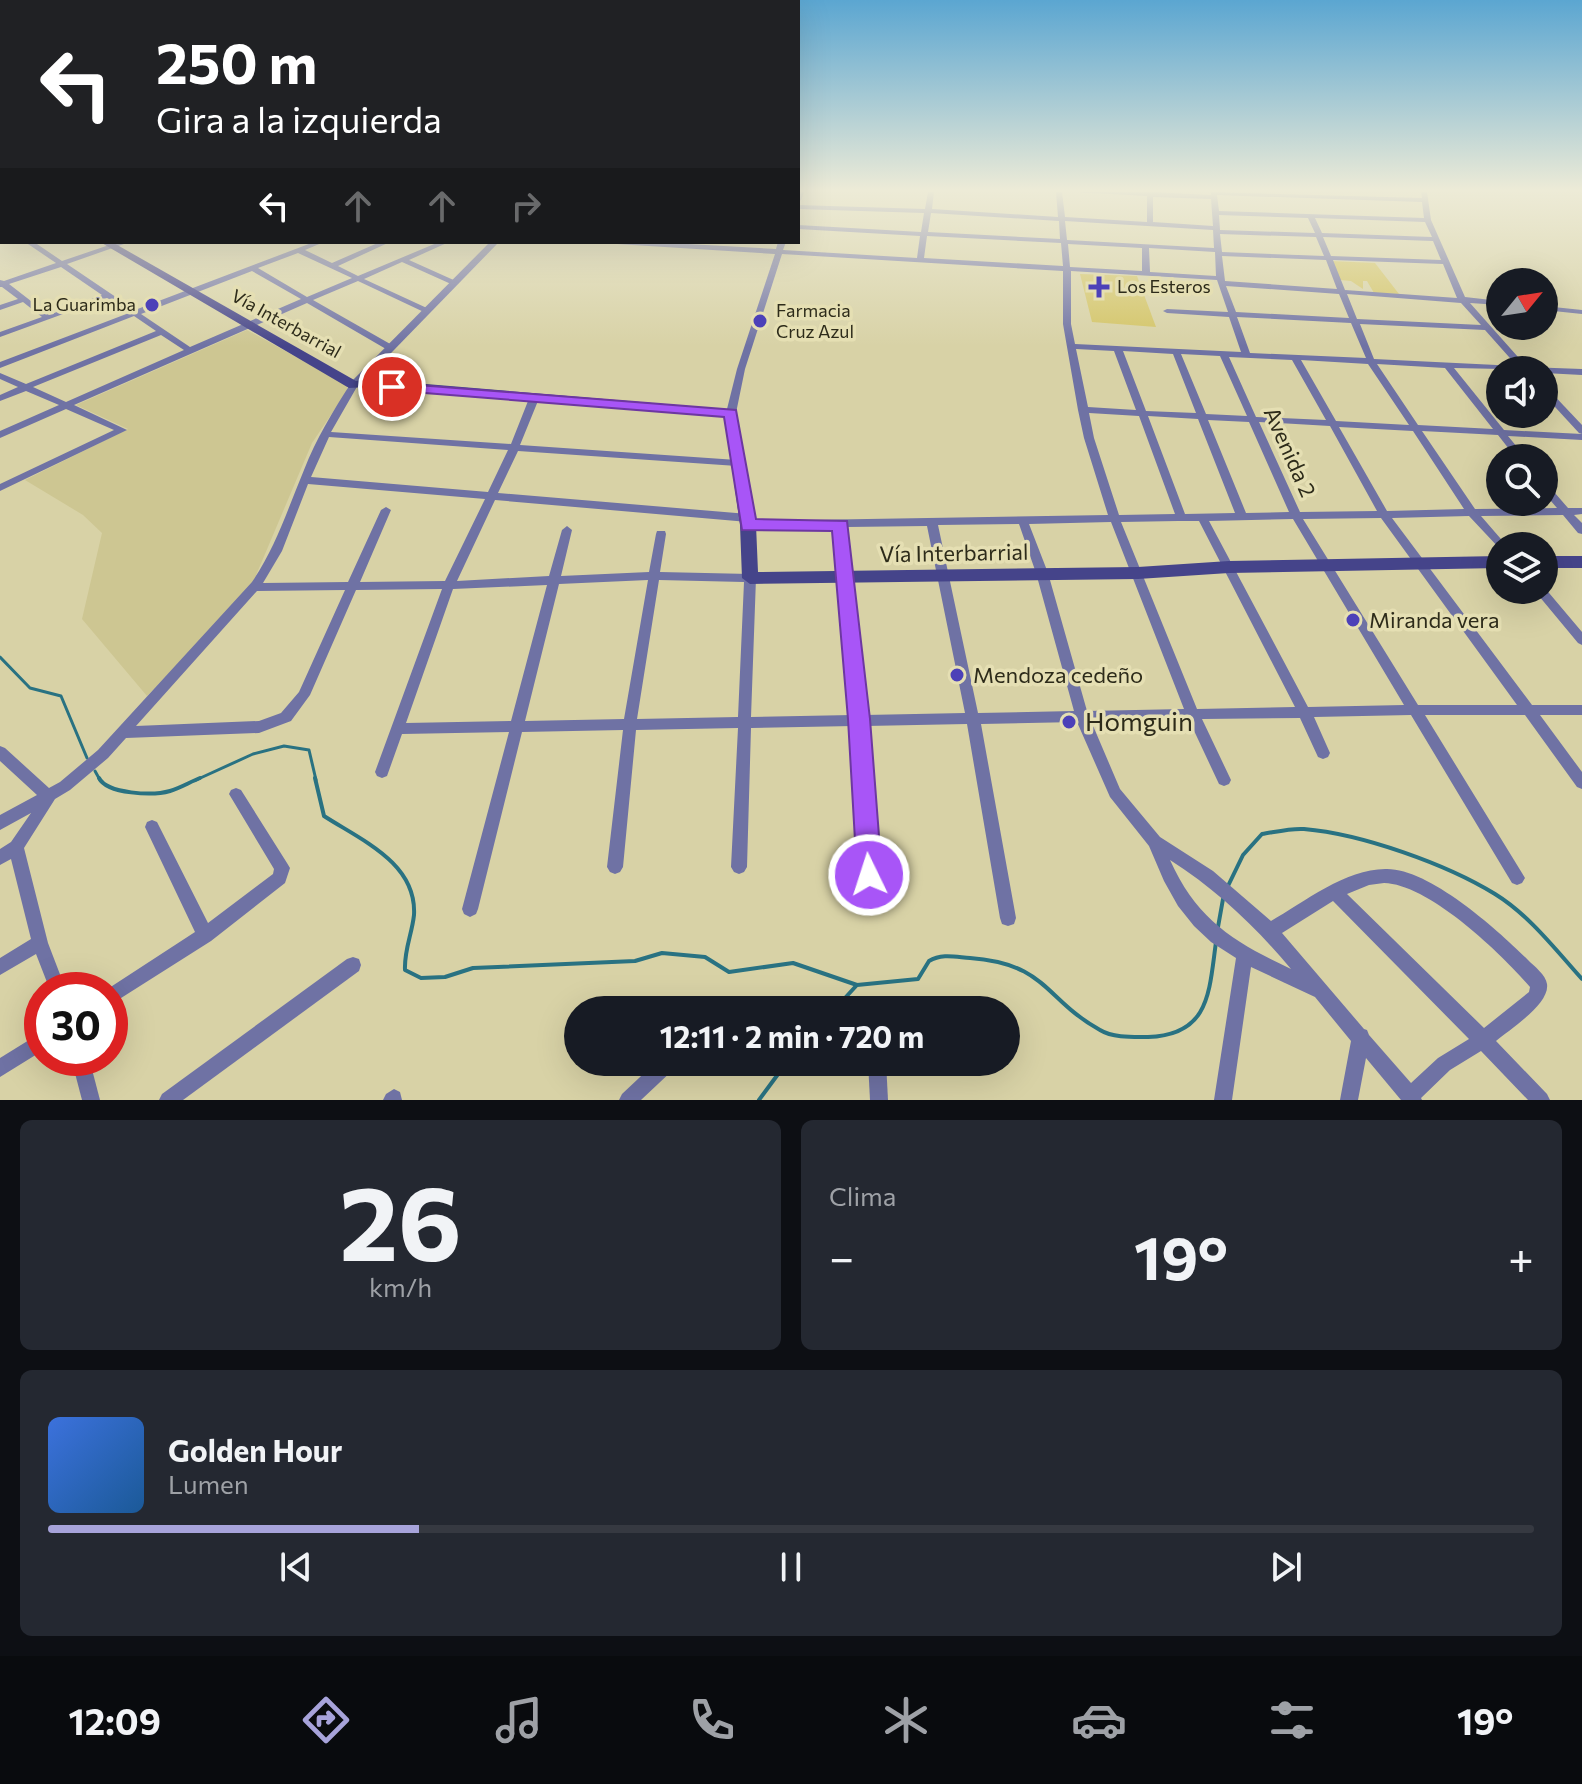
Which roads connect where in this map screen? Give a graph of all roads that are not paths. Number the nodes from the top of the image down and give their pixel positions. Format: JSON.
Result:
{"nodes":[{"id":1,"x":922,"y":243,"type":"edge"},
{"id":2,"x":1063,"y":243,"type":"edge"},
{"id":3,"x":1118,"y":243,"type":"edge"},
{"id":4,"x":1218,"y":243,"type":"edge"},
{"id":5,"x":1321,"y":243,"type":"edge"},
{"id":6,"x":1438,"y":243,"type":"edge"},
{"id":7,"x":32,"y":244,"type":"edge"},
{"id":8,"x":112,"y":244,"type":"edge"},
{"id":9,"x":117,"y":244,"type":"edge"},
{"id":10,"x":314,"y":244,"type":"edge"},
{"id":11,"x":382,"y":244,"type":"edge"},
{"id":12,"x":441,"y":244,"type":"edge"},
{"id":13,"x":493,"y":244,"type":"edge"},
{"id":14,"x":653,"y":244,"type":"edge"},
{"id":15,"x":781,"y":244,"type":"edge"},
{"id":16,"x":1145,"y":245,"type":"junction"},
{"id":17,"x":298,"y":250,"type":"junction"},
{"id":18,"x":778,"y":252,"type":"junction"},
{"id":19,"x":1218,"y":252,"type":"junction"},
{"id":20,"x":1328,"y":258,"type":"junction"},
{"id":21,"x":920,"y":260,"type":"junction"},
{"id":22,"x":405,"y":261,"type":"junction"},
{"id":23,"x":1446,"y":262,"type":"junction"},
{"id":24,"x":59,"y":265,"type":"junction"},
{"id":25,"x":332,"y":266,"type":"junction"},
{"id":26,"x":252,"y":268,"type":"junction"},
{"id":27,"x":1067,"y":269,"type":"junction"},
{"id":28,"x":1146,"y":274,"type":"junction"},
{"id":29,"x":359,"y":278,"type":"junction"},
{"id":30,"x":1221,"y":281,"type":"junction"},
{"id":31,"x":454,"y":282,"type":"junction"},
{"id":32,"x":1,"y":283,"type":"edge"},
{"id":33,"x":194,"y":290,"type":"junction"},
{"id":34,"x":1344,"y":292,"type":"junction"},
{"id":35,"x":107,"y":296,"type":"junction"},
{"id":36,"x":1461,"y":298,"type":"junction"},
{"id":37,"x":24,"y":299,"type":"junction"},
{"id":38,"x":308,"y":299,"type":"junction"},
{"id":39,"x":1486,"y":301,"type":"edge"},
{"id":40,"x":0,"y":308,"type":"edge"},
{"id":41,"x":1558,"y":309,"type":"edge"},
{"id":42,"x":426,"y":311,"type":"junction"},
{"id":43,"x":1167,"y":311,"type":"dead end"},
{"id":44,"x":1582,"y":312,"type":"edge"},
{"id":45,"x":1230,"y":314,"type":"junction"},
{"id":46,"x":135,"y":315,"type":"junction"},
{"id":47,"x":48,"y":318,"type":"junction"},
{"id":48,"x":1352,"y":321,"type":"junction"},
{"id":49,"x":251,"y":323,"type":"junction"},
{"id":50,"x":1486,"y":326,"type":"edge"},
{"id":51,"x":1486,"y":328,"type":"edge"},
{"id":52,"x":161,"y":332,"type":"junction"},
{"id":53,"x":0,"y":335,"type":"edge"},
{"id":54,"x":1499,"y":340,"type":"edge"},
{"id":55,"x":1071,"y":346,"type":"junction"},
{"id":56,"x":389,"y":347,"type":"junction"},
{"id":57,"x":1118,"y":349,"type":"junction"},
{"id":58,"x":189,"y":350,"type":"junction"},
{"id":59,"x":1176,"y":351,"type":"junction"},
{"id":60,"x":1223,"y":353,"type":"junction"},
{"id":61,"x":1246,"y":354,"type":"junction"},
{"id":62,"x":1513,"y":356,"type":"edge"},
{"id":63,"x":1295,"y":357,"type":"junction"},
{"id":64,"x":1371,"y":361,"type":"junction"},
{"id":65,"x":0,"y":365,"type":"edge"},
{"id":66,"x":1447,"y":365,"type":"junction"},
{"id":67,"x":1486,"y":367,"type":"edge"},
{"id":68,"x":1558,"y":371,"type":"edge"},
{"id":69,"x":1582,"y":372,"type":"edge"},
{"id":70,"x":0,"y":376,"type":"edge"},
{"id":71,"x":360,"y":382,"type":"junction"},
{"id":72,"x":25,"y":388,"type":"junction"},
{"id":73,"x":535,"y":396,"type":"junction"},
{"id":74,"x":0,"y":398,"type":"edge"},
{"id":75,"x":65,"y":405,"type":"junction"},
{"id":76,"x":1558,"y":406,"type":"edge"},
{"id":77,"x":1083,"y":410,"type":"junction"},
{"id":78,"x":1142,"y":412,"type":"junction"},
{"id":79,"x":731,"y":413,"type":"junction"},
{"id":80,"x":1204,"y":416,"type":"junction"},
{"id":81,"x":1253,"y":418,"type":"junction"},
{"id":82,"x":1331,"y":421,"type":"junction"},
{"id":83,"x":1414,"y":427,"type":"junction"},
{"id":84,"x":1500,"y":432,"type":"junction"},
{"id":85,"x":325,"y":434,"type":"junction"},
{"id":86,"x":1582,"y":434,"type":"edge"},
{"id":87,"x":0,"y":435,"type":"edge"},
{"id":88,"x":1510,"y":444,"type":"edge"},
{"id":89,"x":514,"y":448,"type":"junction"},
{"id":90,"x":737,"y":463,"type":"junction"},
{"id":91,"x":304,"y":480,"type":"junction"},
{"id":92,"x":0,"y":488,"type":"edge"},
{"id":93,"x":490,"y":496,"type":"junction"},
{"id":94,"x":1558,"y":505,"type":"edge"},
{"id":95,"x":386,"y":510,"type":"dead end"},
{"id":96,"x":1563,"y":511,"type":"junction"},
{"id":97,"x":1582,"y":511,"type":"edge"},
{"id":98,"x":1472,"y":513,"type":"junction"},
{"id":99,"x":1384,"y":514,"type":"junction"},
{"id":100,"x":1296,"y":516,"type":"junction"},
{"id":101,"x":1242,"y":517,"type":"junction"},
{"id":102,"x":1182,"y":519,"type":"junction"},
{"id":103,"x":1203,"y":519,"type":"junction"},
{"id":104,"x":1115,"y":520,"type":"junction"},
{"id":105,"x":1023,"y":521,"type":"junction"},
{"id":106,"x":748,"y":522,"type":"junction"},
{"id":107,"x":932,"y":523,"type":"junction"},
{"id":108,"x":841,"y":525,"type":"junction"},
{"id":109,"x":567,"y":530,"type":"dead end"},
{"id":110,"x":1582,"y":530,"type":"edge"},
{"id":111,"x":1489,"y":532,"type":"edge"},
{"id":112,"x":661,"y":534,"type":"dead end"},
{"id":113,"x":1486,"y":562,"type":"edge"},
{"id":114,"x":1558,"y":562,"type":"edge"},
{"id":115,"x":1582,"y":562,"type":"edge"},
{"id":116,"x":1421,"y":563,"type":"junction"},
{"id":117,"x":1324,"y":565,"type":"junction"},
{"id":118,"x":1229,"y":567,"type":"junction"},
{"id":119,"x":1042,"y":573,"type":"junction"},
{"id":120,"x":1138,"y":573,"type":"junction"},
{"id":121,"x":942,"y":574,"type":"junction"},
{"id":122,"x":653,"y":576,"type":"junction"},
{"id":123,"x":847,"y":577,"type":"junction"},
{"id":124,"x":750,"y":578,"type":"junction"},
{"id":125,"x":556,"y":579,"type":"junction"},
{"id":126,"x":351,"y":585,"type":"junction"},
{"id":127,"x":449,"y":585,"type":"junction"},
{"id":128,"x":257,"y":587,"type":"junction"},
{"id":129,"x":1552,"y":604,"type":"edge"},
{"id":130,"x":1582,"y":640,"type":"edge"},
{"id":131,"x":1414,"y":710,"type":"junction"},
{"id":132,"x":1582,"y":710,"type":"edge"},
{"id":133,"x":1531,"y":711,"type":"junction"},
{"id":134,"x":1305,"y":713,"type":"junction"},
{"id":135,"x":1193,"y":715,"type":"junction"},
{"id":136,"x":1082,"y":717,"type":"junction"},
{"id":137,"x":973,"y":718,"type":"junction"},
{"id":138,"x":859,"y":719,"type":"junction"},
{"id":139,"x":746,"y":721,"type":"junction"},
{"id":140,"x":630,"y":724,"type":"junction"},
{"id":141,"x":518,"y":726,"type":"junction"},
{"id":142,"x":397,"y":729,"type":"junction"},
{"id":143,"x":123,"y":732,"type":"junction"},
{"id":144,"x":0,"y":752,"type":"edge"},
{"id":145,"x":1323,"y":753,"type":"dead end"},
{"id":146,"x":382,"y":772,"type":"dead end"},
{"id":147,"x":1224,"y":780,"type":"dead end"},
{"id":148,"x":1582,"y":783,"type":"edge"},
{"id":149,"x":236,"y":794,"type":"dead end"},
{"id":150,"x":49,"y":797,"type":"junction"},
{"id":151,"x":0,"y":823,"type":"edge"},
{"id":152,"x":152,"y":827,"type":"dead end"},
{"id":153,"x":1155,"y":842,"type":"junction"},
{"id":154,"x":16,"y":847,"type":"junction"},
{"id":155,"x":0,"y":858,"type":"edge"},
{"id":156,"x":615,"y":867,"type":"dead end"},
{"id":157,"x":739,"y":867,"type":"dead end"},
{"id":158,"x":1517,"y":878,"type":"dead end"},
{"id":159,"x":1334,"y":892,"type":"junction"},
{"id":160,"x":871,"y":906,"type":"dead end"},
{"id":161,"x":470,"y":909,"type":"dead end"},
{"id":162,"x":1008,"y":918,"type":"dead end"},
{"id":163,"x":1270,"y":931,"type":"junction"},
{"id":164,"x":205,"y":935,"type":"junction"},
{"id":165,"x":40,"y":943,"type":"junction"},
{"id":166,"x":1245,"y":955,"type":"junction"},
{"id":167,"x":353,"y":965,"type":"dead end"},
{"id":168,"x":0,"y":967,"type":"edge"},
{"id":169,"x":51,"y":972,"type":"edge"},
{"id":170,"x":128,"y":985,"type":"edge"},
{"id":171,"x":1322,"y":992,"type":"junction"},
{"id":172,"x":1361,"y":1036,"type":"junction"},
{"id":173,"x":1483,"y":1040,"type":"junction"},
{"id":174,"x":24,"y":1053,"type":"edge"},
{"id":175,"x":0,"y":1068,"type":"edge"},
{"id":176,"x":85,"y":1076,"type":"edge"},
{"id":177,"x":654,"y":1076,"type":"edge"},
{"id":178,"x":878,"y":1076,"type":"edge"},
{"id":179,"x":1412,"y":1098,"type":"edge"},
{"id":180,"x":91,"y":1100,"type":"edge"},
{"id":181,"x":168,"y":1100,"type":"edge"},
{"id":182,"x":628,"y":1100,"type":"edge"},
{"id":183,"x":879,"y":1100,"type":"edge"},
{"id":184,"x":1223,"y":1100,"type":"edge"},
{"id":185,"x":1349,"y":1100,"type":"edge"},
{"id":186,"x":1541,"y":1100,"type":"edge"}],
"edges":[{"from":1,"to":21,"type":"street"},
{"from":2,"to":27,"type":"street"},
{"from":3,"to":16,"type":"street"},
{"from":4,"to":19,"type":"street"},
{"from":5,"to":20,"type":"street"},
{"from":6,"to":23,"type":"street"},
{"from":7,"to":24,"type":"street"},
{"from":8,"to":24,"type":"street"},
{"from":9,"to":33,"type":"main road","name":"Vía Interbarrial"},
{"from":10,"to":17,"type":"street"},
{"from":11,"to":25,"type":"street"},
{"from":12,"to":22,"type":"street"},
{"from":13,"to":31,"type":"street"},
{"from":14,"to":18,"type":"street"},
{"from":15,"to":18,"type":"street"},
{"from":16,"to":19,"type":"street"},
{"from":16,"to":28,"type":"street"},
{"from":17,"to":25,"type":"street"},
{"from":17,"to":26,"type":"street"},
{"from":18,"to":21,"type":"street"},
{"from":18,"to":79,"type":"street"},
{"from":19,"to":20,"type":"street"},
{"from":19,"to":30,"type":"street"},
{"from":20,"to":23,"type":"street"},
{"from":20,"to":34,"type":"street"},
{"from":21,"to":27,"type":"street"},
{"from":22,"to":29,"type":"street"},
{"from":22,"to":31,"type":"street"},
{"from":23,"to":36,"type":"street"},
{"from":24,"to":32,"type":"street"},
{"from":24,"to":35,"type":"street"},
{"from":25,"to":29,"type":"street"},
{"from":26,"to":33,"type":"street"},
{"from":26,"to":38,"type":"street"},
{"from":27,"to":28,"type":"street"},
{"from":27,"to":55,"type":"street"},
{"from":28,"to":30,"type":"street"},
{"from":29,"to":38,"type":"street"},
{"from":29,"to":42,"type":"street"},
{"from":30,"to":34,"type":"street"},
{"from":30,"to":45,"type":"street"},
{"from":31,"to":42,"type":"street"},
{"from":32,"to":37,"type":"street"},
{"from":33,"to":46,"type":"street"},
{"from":33,"to":49,"type":"main road","name":"Vía Interbarrial"},
{"from":34,"to":36,"type":"street"},
{"from":34,"to":48,"type":"street"},
{"from":35,"to":46,"type":"street"},
{"from":35,"to":47,"type":"street"},
{"from":36,"to":39,"type":"street"},
{"from":36,"to":50,"type":"street"},
{"from":37,"to":40,"type":"street"},
{"from":37,"to":47,"type":"street"},
{"from":38,"to":49,"type":"street"},
{"from":38,"to":56,"type":"street"},
{"from":41,"to":44,"type":"street"},
{"from":42,"to":56,"type":"street"},
{"from":43,"to":45,"type":"street"},
{"from":45,"to":48,"type":"street"},
{"from":45,"to":61,"type":"street"},
{"from":46,"to":52,"type":"street"},
{"from":46,"to":65,"type":"street"},
{"from":47,"to":53,"type":"street"},
{"from":48,"to":51,"type":"street"},
{"from":48,"to":64,"type":"street"},
{"from":49,"to":58,"type":"street"},
{"from":49,"to":71,"type":"main road","name":"Vía Interbarrial"},
{"from":52,"to":58,"type":"street"},
{"from":52,"to":72,"type":"street"},
{"from":54,"to":62,"type":"street"},
{"from":55,"to":57,"type":"street"},
{"from":55,"to":77,"type":"street"},
{"from":56,"to":71,"type":"street"},
{"from":57,"to":59,"type":"street"},
{"from":57,"to":78,"type":"street"},
{"from":58,"to":75,"type":"street"},
{"from":59,"to":60,"type":"street"},
{"from":59,"to":80,"type":"street"},
{"from":60,"to":61,"type":"street"},
{"from":60,"to":81,"type":"street","name":"Avenida 2"},
{"from":61,"to":63,"type":"street"},
{"from":63,"to":64,"type":"street"},
{"from":63,"to":82,"type":"street"},
{"from":64,"to":66,"type":"street"},
{"from":64,"to":83,"type":"street"},
{"from":66,"to":67,"type":"street"},
{"from":66,"to":84,"type":"street"},
{"from":68,"to":69,"type":"street"},
{"from":70,"to":72,"type":"street"},
{"from":71,"to":73,"type":"main road","name":"Vía Interbarrial"},
{"from":71,"to":85,"type":"street"},
{"from":72,"to":74,"type":"street"},
{"from":72,"to":75,"type":"street"},
{"from":73,"to":79,"type":"main road","name":"Vía Interbarrial"},
{"from":73,"to":89,"type":"street"},
{"from":75,"to":87,"type":"street"},
{"from":75,"to":92,"type":"street"},
{"from":76,"to":86,"type":"street"},
{"from":77,"to":78,"type":"street"},
{"from":77,"to":104,"type":"street"},
{"from":78,"to":80,"type":"street"},
{"from":78,"to":102,"type":"street"},
{"from":79,"to":90,"type":"main road"},
{"from":80,"to":81,"type":"street"},
{"from":80,"to":101,"type":"street"},
{"from":81,"to":82,"type":"street"},
{"from":81,"to":100,"type":"street","name":"Avenida 2"},
{"from":82,"to":83,"type":"street"},
{"from":82,"to":99,"type":"street"},
{"from":83,"to":84,"type":"street"},
{"from":83,"to":98,"type":"street"},
{"from":84,"to":86,"type":"street"},
{"from":84,"to":88,"type":"street"},
{"from":85,"to":89,"type":"street"},
{"from":85,"to":91,"type":"street"},
{"from":89,"to":90,"type":"street"},
{"from":89,"to":93,"type":"street"},
{"from":90,"to":106,"type":"main road"},
{"from":91,"to":93,"type":"street"},
{"from":91,"to":128,"type":"street"},
{"from":93,"to":106,"type":"street"},
{"from":93,"to":127,"type":"street"},
{"from":94,"to":96,"type":"street"},
{"from":95,"to":126,"type":"street"},
{"from":96,"to":97,"type":"street"},
{"from":96,"to":98,"type":"street"},
{"from":96,"to":110,"type":"street"},
{"from":98,"to":99,"type":"street"},
{"from":98,"to":111,"type":"street"},
{"from":99,"to":100,"type":"street"},
{"from":99,"to":116,"type":"street"},
{"from":100,"to":101,"type":"street"},
{"from":100,"to":117,"type":"street","name":"Avenida 2"},
{"from":101,"to":103,"type":"street"},
{"from":102,"to":103,"type":"street"},
{"from":102,"to":104,"type":"street"},
{"from":103,"to":118,"type":"street"},
{"from":104,"to":105,"type":"street"},
{"from":104,"to":120,"type":"street"},
{"from":105,"to":107,"type":"street"},
{"from":105,"to":119,"type":"street"},
{"from":106,"to":108,"type":"street"},
{"from":106,"to":124,"type":"main road"},
{"from":107,"to":108,"type":"street"},
{"from":107,"to":121,"type":"street"},
{"from":108,"to":123,"type":"street"},
{"from":109,"to":125,"type":"street"},
{"from":112,"to":122,"type":"street"},
{"from":113,"to":116,"type":"main road","name":"Vía Interbarrial"},
{"from":114,"to":115,"type":"main road"},
{"from":116,"to":117,"type":"main road","name":"Vía Interbarrial"},
{"from":116,"to":133,"type":"street"},
{"from":117,"to":118,"type":"main road","name":"Vía Interbarrial"},
{"from":117,"to":131,"type":"street","name":"Avenida 2"},
{"from":118,"to":120,"type":"main road","name":"Vía Interbarrial"},
{"from":118,"to":134,"type":"street"},
{"from":119,"to":120,"type":"main road","name":"Vía Interbarrial"},
{"from":119,"to":121,"type":"main road","name":"Vía Interbarrial"},
{"from":119,"to":136,"type":"street"},
{"from":120,"to":135,"type":"street"},
{"from":121,"to":123,"type":"main road","name":"Vía Interbarrial"},
{"from":121,"to":137,"type":"street"},
{"from":122,"to":124,"type":"street"},
{"from":122,"to":125,"type":"street"},
{"from":122,"to":140,"type":"street"},
{"from":123,"to":124,"type":"main road","name":"Vía Interbarrial"},
{"from":123,"to":138,"type":"street"},
{"from":124,"to":139,"type":"street"},
{"from":125,"to":127,"type":"street"},
{"from":125,"to":141,"type":"street"},
{"from":126,"to":127,"type":"street"},
{"from":126,"to":128,"type":"street"},
{"from":126,"to":143,"type":"street"},
{"from":127,"to":142,"type":"street"},
{"from":128,"to":143,"type":"street"},
{"from":129,"to":130,"type":"street"},
{"from":131,"to":133,"type":"street"},
{"from":131,"to":134,"type":"street"},
{"from":131,"to":158,"type":"street","name":"Avenida 2"},
{"from":132,"to":133,"type":"street"},
{"from":133,"to":148,"type":"street"},
{"from":134,"to":135,"type":"street"},
{"from":134,"to":145,"type":"street"},
{"from":135,"to":136,"type":"street"},
{"from":135,"to":147,"type":"street"},
{"from":136,"to":137,"type":"street"},
{"from":136,"to":153,"type":"street"},
{"from":137,"to":138,"type":"street"},
{"from":137,"to":162,"type":"street"},
{"from":138,"to":139,"type":"street"},
{"from":138,"to":160,"type":"street"},
{"from":139,"to":140,"type":"street"},
{"from":139,"to":157,"type":"street"},
{"from":140,"to":141,"type":"street"},
{"from":140,"to":156,"type":"street"},
{"from":141,"to":142,"type":"street"},
{"from":141,"to":161,"type":"street"},
{"from":142,"to":146,"type":"street"},
{"from":143,"to":150,"type":"street"},
{"from":144,"to":150,"type":"street"},
{"from":149,"to":164,"type":"street"},
{"from":150,"to":151,"type":"street"},
{"from":150,"to":154,"type":"street"},
{"from":152,"to":164,"type":"street"},
{"from":153,"to":163,"type":"street"},
{"from":153,"to":166,"type":"street"},
{"from":154,"to":155,"type":"street"},
{"from":154,"to":165,"type":"street"},
{"from":159,"to":163,"type":"street"},
{"from":159,"to":173,"type":"street"},
{"from":159,"to":173,"type":"street"},
{"from":163,"to":171,"type":"street"},
{"from":164,"to":170,"type":"street"},
{"from":165,"to":168,"type":"street"},
{"from":165,"to":169,"type":"street"},
{"from":166,"to":171,"type":"street"},
{"from":166,"to":184,"type":"street"},
{"from":167,"to":181,"type":"street"},
{"from":171,"to":172,"type":"street"},
{"from":172,"to":179,"type":"street"},
{"from":172,"to":185,"type":"street"},
{"from":173,"to":179,"type":"street"},
{"from":173,"to":186,"type":"street"},
{"from":174,"to":175,"type":"street"},
{"from":176,"to":180,"type":"street"},
{"from":177,"to":182,"type":"street"},
{"from":178,"to":183,"type":"street"}]}
